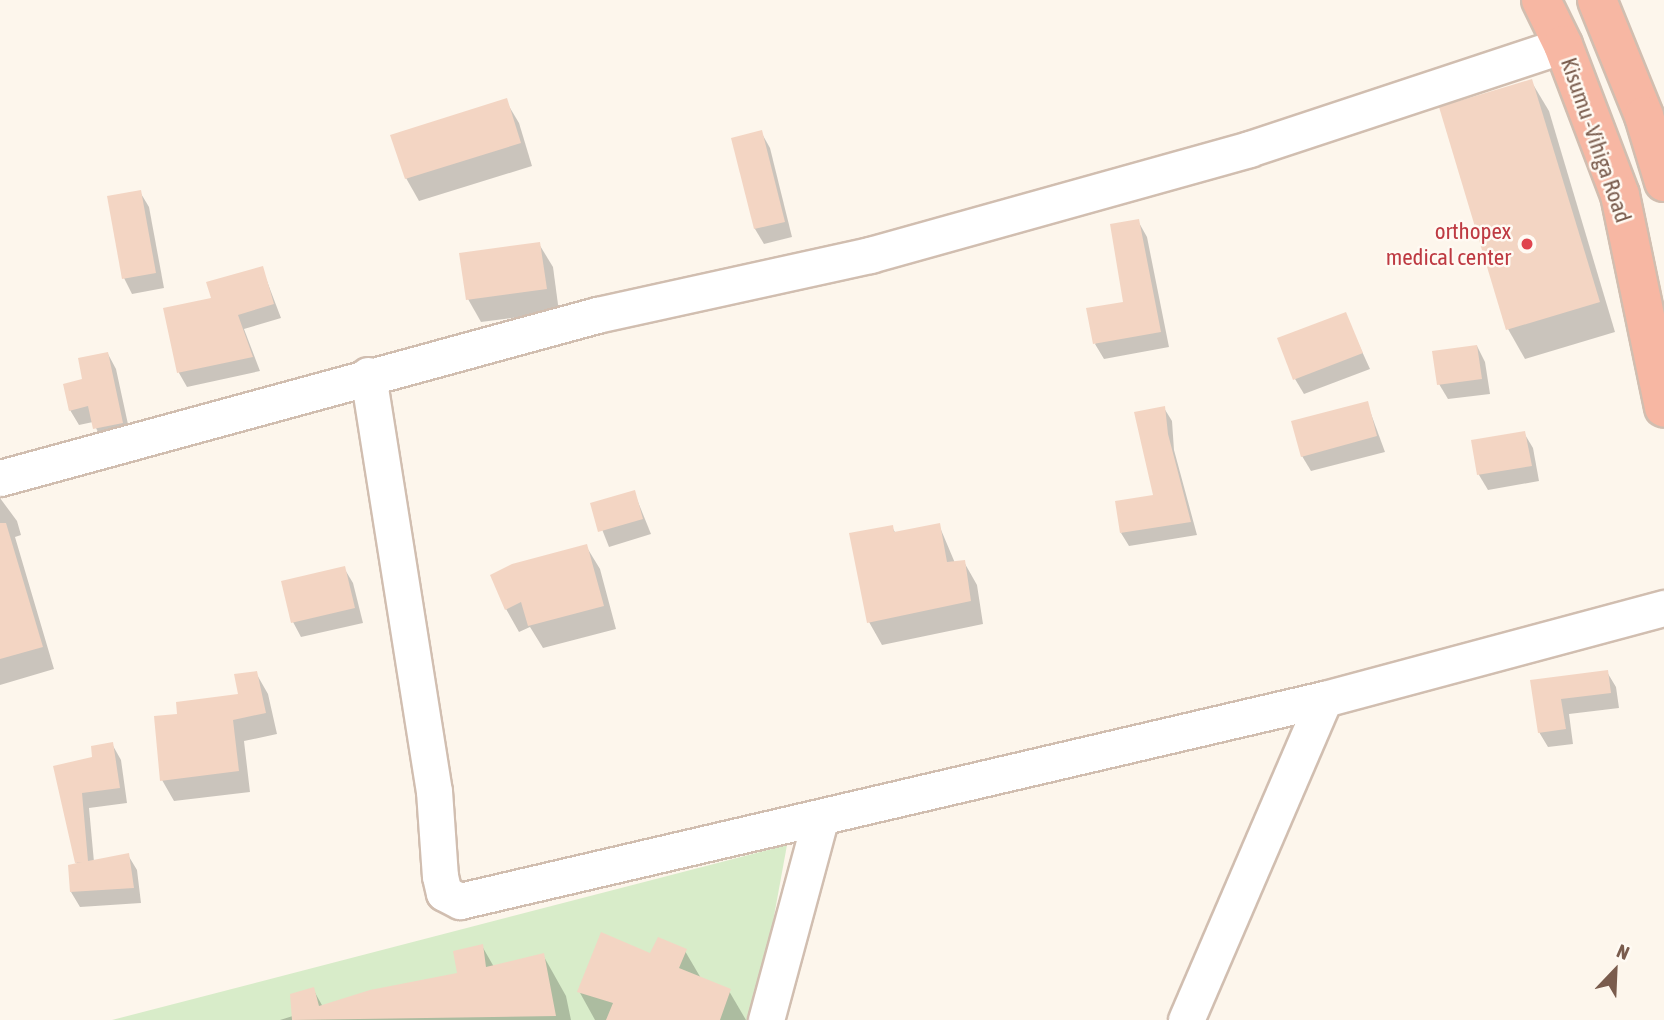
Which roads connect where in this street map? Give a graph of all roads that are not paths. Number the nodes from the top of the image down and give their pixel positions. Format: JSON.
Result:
{"nodes":[{"id":1,"x":1541,"y":0,"type":"edge"},
{"id":2,"x":1597,"y":0,"type":"edge"},
{"id":3,"x":1563,"y":45,"type":"junction"},
{"id":4,"x":1664,"y":182,"type":"edge"},
{"id":5,"x":368,"y":375,"type":"junction"},
{"id":6,"x":1664,"y":408,"type":"edge"},
{"id":7,"x":0,"y":478,"type":"edge"},
{"id":8,"x":1664,"y":608,"type":"edge"},
{"id":9,"x":1324,"y":699,"type":"junction"},
{"id":10,"x":820,"y":820,"type":"junction"},
{"id":11,"x":766,"y":1020,"type":"edge"},
{"id":12,"x":1186,"y":1020,"type":"edge"}],
"edges":[{"from":1,"to":3,"type":"highway","name":"Kisumu -Vihiga Road"},
{"from":2,"to":4,"type":"highway"},
{"from":3,"to":5,"type":"street"},
{"from":3,"to":6,"type":"highway","name":"Kisumu -Vihiga Road"},
{"from":5,"to":7,"type":"street"},
{"from":5,"to":10,"type":"street"},
{"from":8,"to":9,"type":"street"},
{"from":9,"to":10,"type":"street"},
{"from":9,"to":12,"type":"street"},
{"from":10,"to":11,"type":"street"}]}
